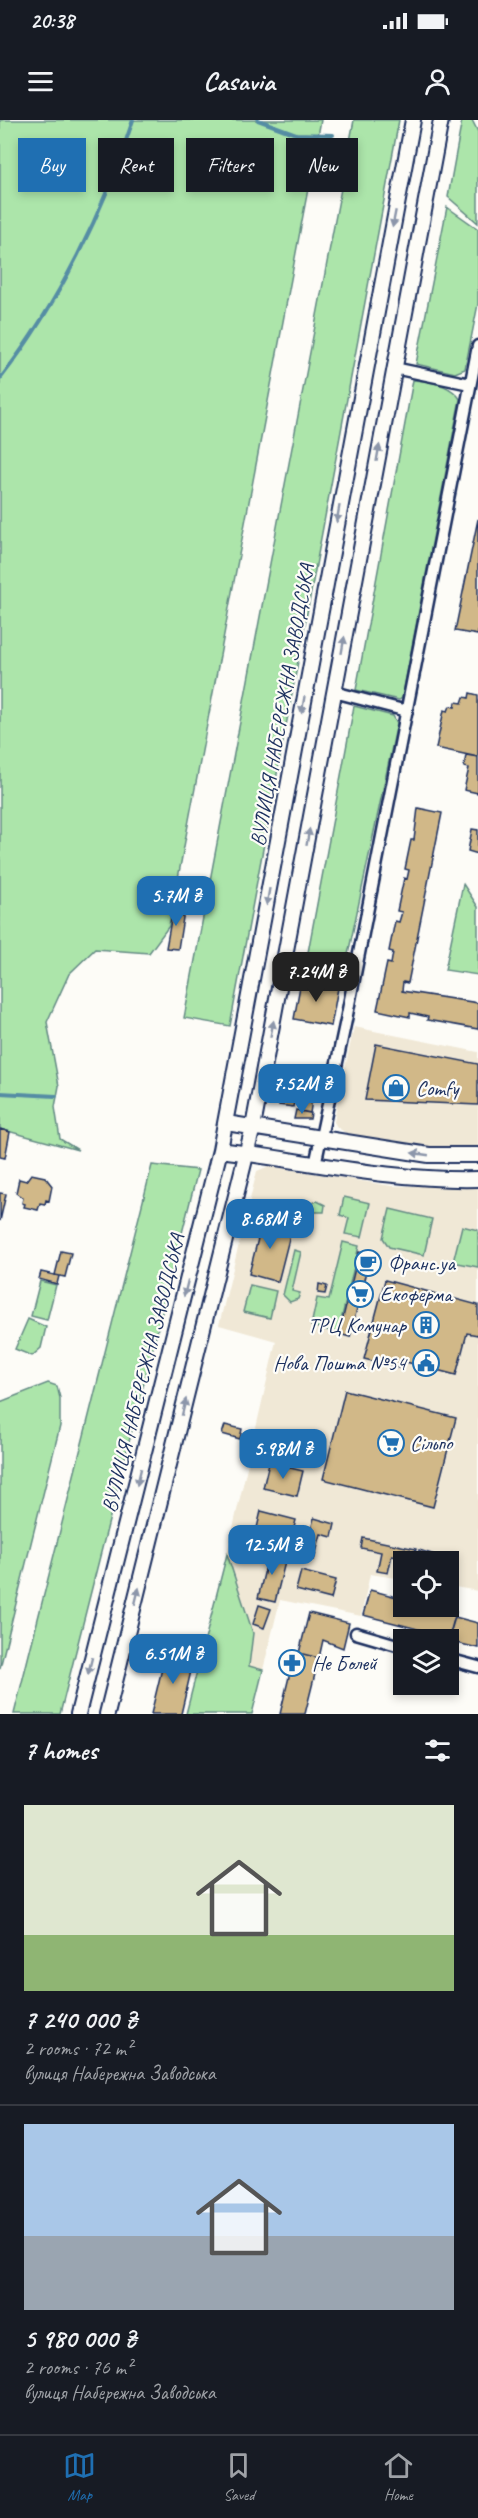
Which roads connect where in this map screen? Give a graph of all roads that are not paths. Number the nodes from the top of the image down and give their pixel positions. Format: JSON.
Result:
{"nodes":[{"id":1,"x":413,"y":120,"type":"edge"},
{"id":2,"x":441,"y":120,"type":"edge"},
{"id":3,"x":478,"y":346,"type":"edge"},
{"id":4,"x":394,"y":368,"type":"junction"},
{"id":5,"x":470,"y":384,"type":"junction"},
{"id":6,"x":334,"y":692,"type":"junction"},
{"id":7,"x":406,"y":711,"type":"junction"},
{"id":8,"x":226,"y":1123,"type":"junction"},
{"id":9,"x":253,"y":1127,"type":"junction"},
{"id":10,"x":321,"y":1138,"type":"junction"},
{"id":11,"x":220,"y":1150,"type":"junction"},
{"id":12,"x":247,"y":1153,"type":"junction"},
{"id":13,"x":478,"y":1155,"type":"edge"},
{"id":14,"x":315,"y":1165,"type":"junction"},
{"id":15,"x":478,"y":1179,"type":"edge"},
{"id":16,"x":356,"y":1632,"type":"dead end"},
{"id":17,"x":393,"y":1644,"type":"edge"},
{"id":18,"x":459,"y":1662,"type":"edge"},
{"id":19,"x":478,"y":1667,"type":"edge"},
{"id":20,"x":78,"y":1714,"type":"edge"},
{"id":21,"x":107,"y":1714,"type":"edge"}],
"edges":[{"from":1,"to":8,"type":"main road","name":"ВУЛИЦЯ НАБЕРЕЖНА ЗАВОДСЬКА","one_way":true},
{"from":2,"to":4,"type":"main road"},
{"from":3,"to":5,"type":"street"},
{"from":4,"to":5,"type":"street"},
{"from":6,"to":4,"type":"main road","one_way":true},
{"from":5,"to":7,"type":"street"},
{"from":6,"to":7,"type":"street"},
{"from":9,"to":6,"type":"main road","one_way":true},
{"from":7,"to":10,"type":"street"},
{"from":8,"to":9,"type":"main road"},
{"from":8,"to":11,"type":"main road","name":"ВУЛИЦЯ НАБЕРЕЖНА ЗАВОДСЬКА"},
{"from":9,"to":10,"type":"main road"},
{"from":9,"to":12,"type":"main road"},
{"from":13,"to":10,"type":"main road","one_way":true},
{"from":10,"to":14,"type":"street"},
{"from":11,"to":12,"type":"main road"},
{"from":11,"to":20,"type":"main road","name":"ВУЛИЦЯ НАБЕРЕЖНА ЗАВОДСЬКА","one_way":true},
{"from":12,"to":14,"type":"main road"},
{"from":21,"to":12,"type":"main road","one_way":true},
{"from":14,"to":15,"type":"main road"},
{"from":16,"to":17,"type":"street"},
{"from":18,"to":19,"type":"street"}]}
